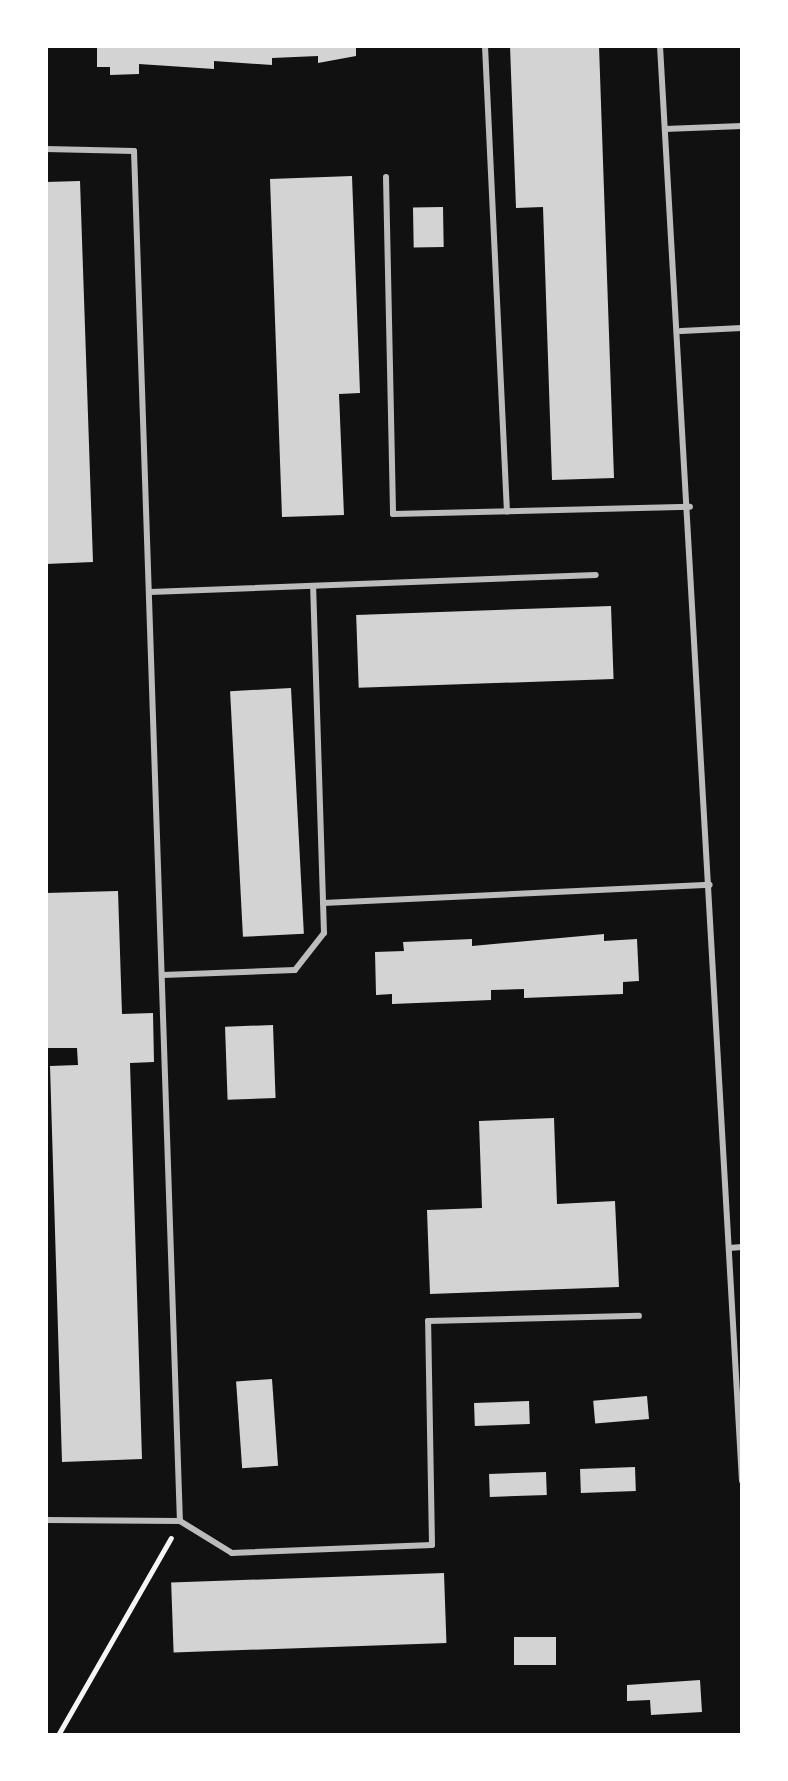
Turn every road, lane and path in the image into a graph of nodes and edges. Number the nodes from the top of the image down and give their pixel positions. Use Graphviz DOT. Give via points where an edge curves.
graph roads {
  1 [pos="485,46"];
  2 [pos="660,46"];
  3 [pos="742,126"];
  4 [pos="665,129"];
  5 [pos="46,149"];
  6 [pos="386,177"];
  7 [pos="742,328"];
  8 [pos="681,331"];
  9 [pos="690,507"];
  10 [pos="507,511"];
  11 [pos="596,575"];
  12 [pos="313,586"];
  13 [pos="150,592"];
  14 [pos="710,885"];
  15 [pos="323,903"];
  16 [pos="163,975"];
  17 [pos="742,1247"];
  18 [pos="729,1248"];
  19 [pos="639,1316"];
  20 [pos="742,1481"];
  21 [pos="46,1520"];
  22 [pos="180,1521"];
  23 [pos="58,1735"];
  1 -- 10 [label="lane"];
  2 -- 4 [label="lane"];
  3 -- 4 [label="lane"];
  4 -- 8 [label="lane"];
  5 -- 13 [label="lane" via="134,151"];
  6 -- 10 [label="lane" via="393,514"];
  7 -- 8 [label="lane"];
  8 -- 9 [label="lane"];
  9 -- 10 [label="lane"];
  9 -- 14 [label="lane"];
  11 -- 12 [label="lane"];
  12 -- 13 [label="lane"];
  12 -- 15 [label="lane"];
  13 -- 16 [label="lane"];
  14 -- 15 [label="lane"];
  14 -- 18 [label="lane"];
  15 -- 16 [label="lane" via="324,933 295,970"];
  16 -- 22 [label="lane"];
  17 -- 18 [label="lane"];
  18 -- 20 [label="lane"];
  19 -- 22 [label="lane" via="428,1321 432,1545 232,1553"];
  21 -- 22 [label="lane"];
  22 -- 23 [label="path"];
}
